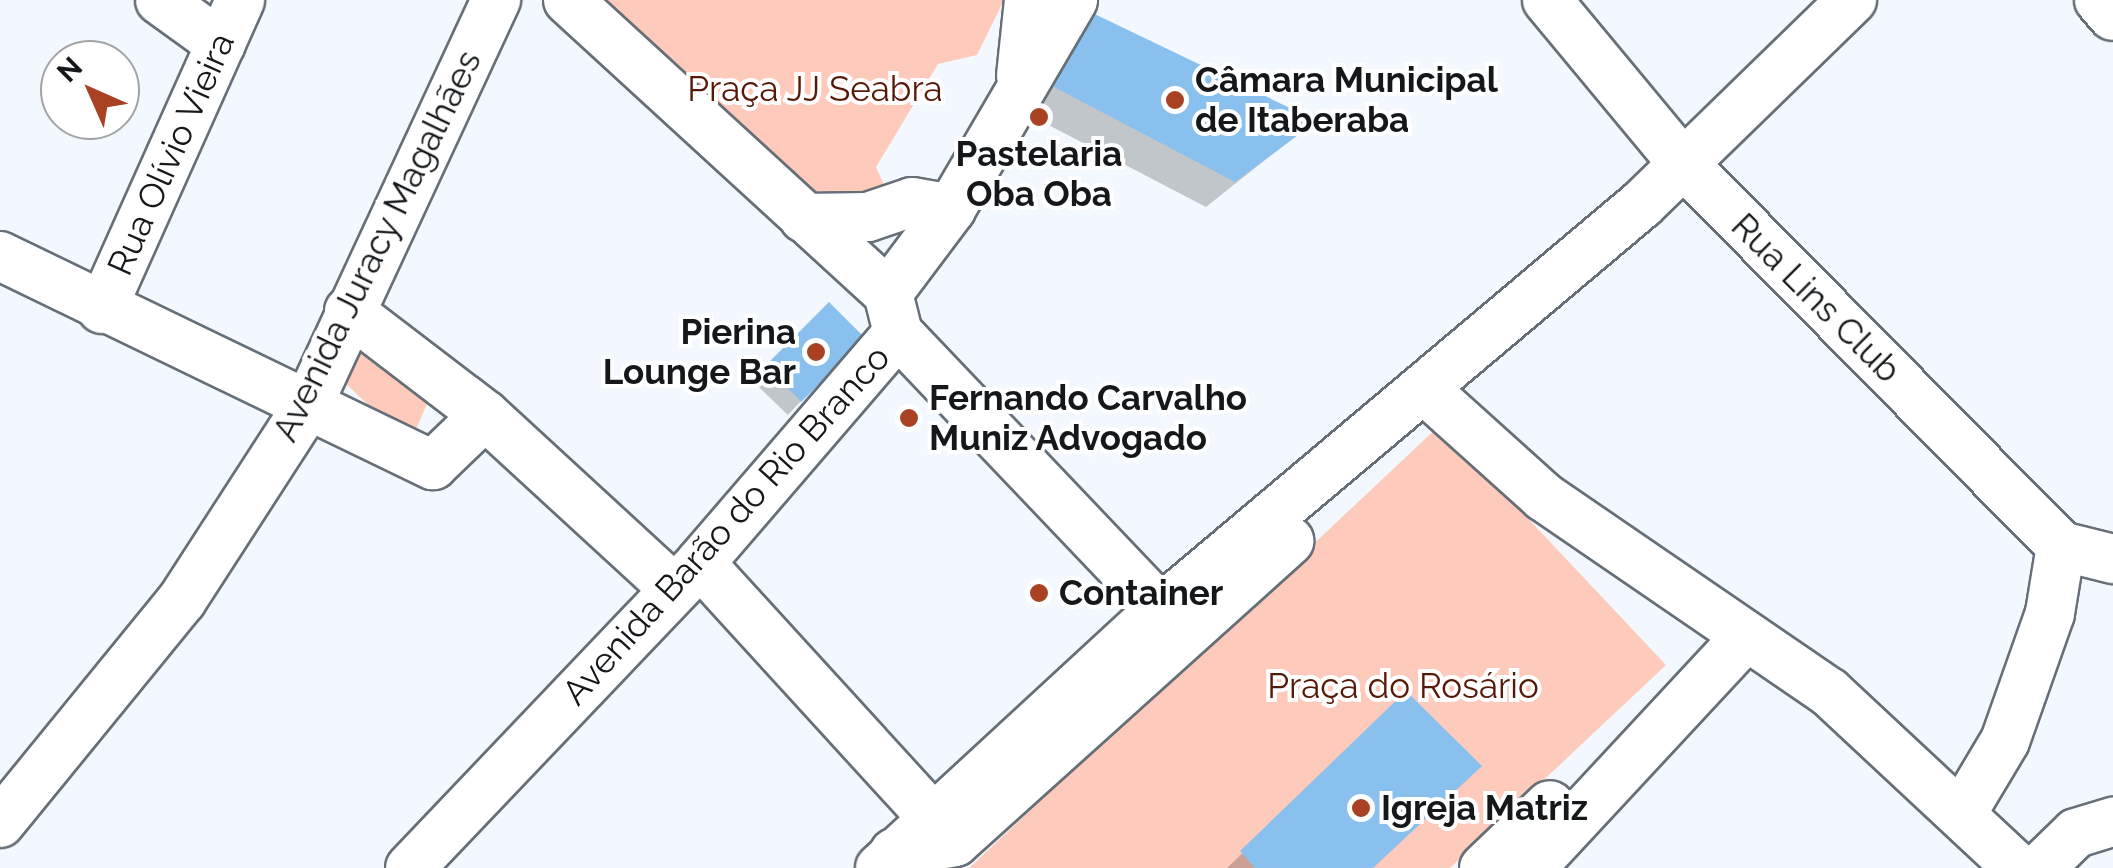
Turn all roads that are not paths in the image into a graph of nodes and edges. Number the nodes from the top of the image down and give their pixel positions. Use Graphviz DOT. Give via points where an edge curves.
graph roads {
  1 [pos="160,0"];
  2 [pos="240,0"];
  3 [pos="496,0"];
  4 [pos="568,0"];
  5 [pos="1029,0"];
  6 [pos="1073,0"];
  7 [pos="1547,0"];
  8 [pos="1852,0"];
  9 [pos="2099,0"];
  10 [pos="2113,16"];
  11 [pos="221,44"];
  12 [pos="1020,90"];
  13 [pos="1679,159"];
  14 [pos="951,209"];
  15 [pos="804,218"];
  16 [pos="0,256"];
  17 [pos="102,309"];
  18 [pos="350,311"];
  19 [pos="893,313"];
  20 [pos="1424,389"];
  21 [pos="308,405"];
  22 [pos="485,415"];
  23 [pos="2061,546"];
  24 [pos="2113,560"];
  25 [pos="687,576"];
  26 [pos="1172,622"];
  27 [pos="1745,638"];
  28 [pos="1649,733"];
  29 [pos="1962,813"];
  30 [pos="2113,822"];
  31 [pos="0,823"];
  32 [pos="944,829"];
  33 [pos="885,863"];
  34 [pos="410,868"];
  35 [pos="1484,868"];
  36 [pos="1531,868"];
  37 [pos="2018,868"];
  38 [pos="2040,868"];
  1 -- 11 [label="street"];
  2 -- 11 [label="street, Rua Olívio Vieira"];
  3 -- 18 [label="street, Avenida Juracy Magalhães"];
  4 -- 15 [label="street"];
  5 -- 12 [label="street"];
  6 -- 12 [label="street, Avenida Barão do Rio Branco"];
  7 -- 13 [label="street, Rua Lins Club"];
  8 -- 13 [label="street"];
  9 -- 10 [label="street"];
  11 -- 17 [label="street, Rua Olívio Vieira"];
  12 -- 14 [label="street, Avenida Barão do Rio Branco"];
  13 -- 20 [label="street" via="1642,204"];
  13 -- 23 [label="street, Rua Lins Club"];
  14 -- 15 [label="street" via="912,202 868,217"];
  14 -- 19 [label="street, Avenida Barão do Rio Branco"];
  15 -- 19 [label="street"];
  16 -- 17 [label="street"];
  17 -- 21 [label="street"];
  18 -- 21 [label="street, Avenida Juracy Magalhães"];
  18 -- 22 [label="street"];
  19 -- 25 [label="street, Avenida Barão do Rio Branco"];
  19 -- 26 [label="street"];
  20 -- 26 [label="street" via="1378,430 1358,474"];
  20 -- 27 [label="street" via="1544,497"];
  21 -- 22 [label="street" via="434,465"];
  21 -- 31 [label="street, Avenida Juracy Magalhães" via="182,600"];
  22 -- 25 [label="street"];
  23 -- 24 [label="street"];
  23 -- 29 [label="street" via="2050,613 2005,741"];
  25 -- 32 [label="street"];
  25 -- 34 [label="street, Avenida Barão do Rio Branco"];
  26 -- 32 [label="street"];
  27 -- 28 [label="street"];
  27 -- 29 [label="street" via="1829,692"];
  28 -- 35 [label="street" via="1596,762"];
  28 -- 36 [label="street" via="1617,780"];
  29 -- 37 [label="street"];
  30 -- 38 [label="street" via="2076,833"];
  32 -- 33 [label="street"];
}
